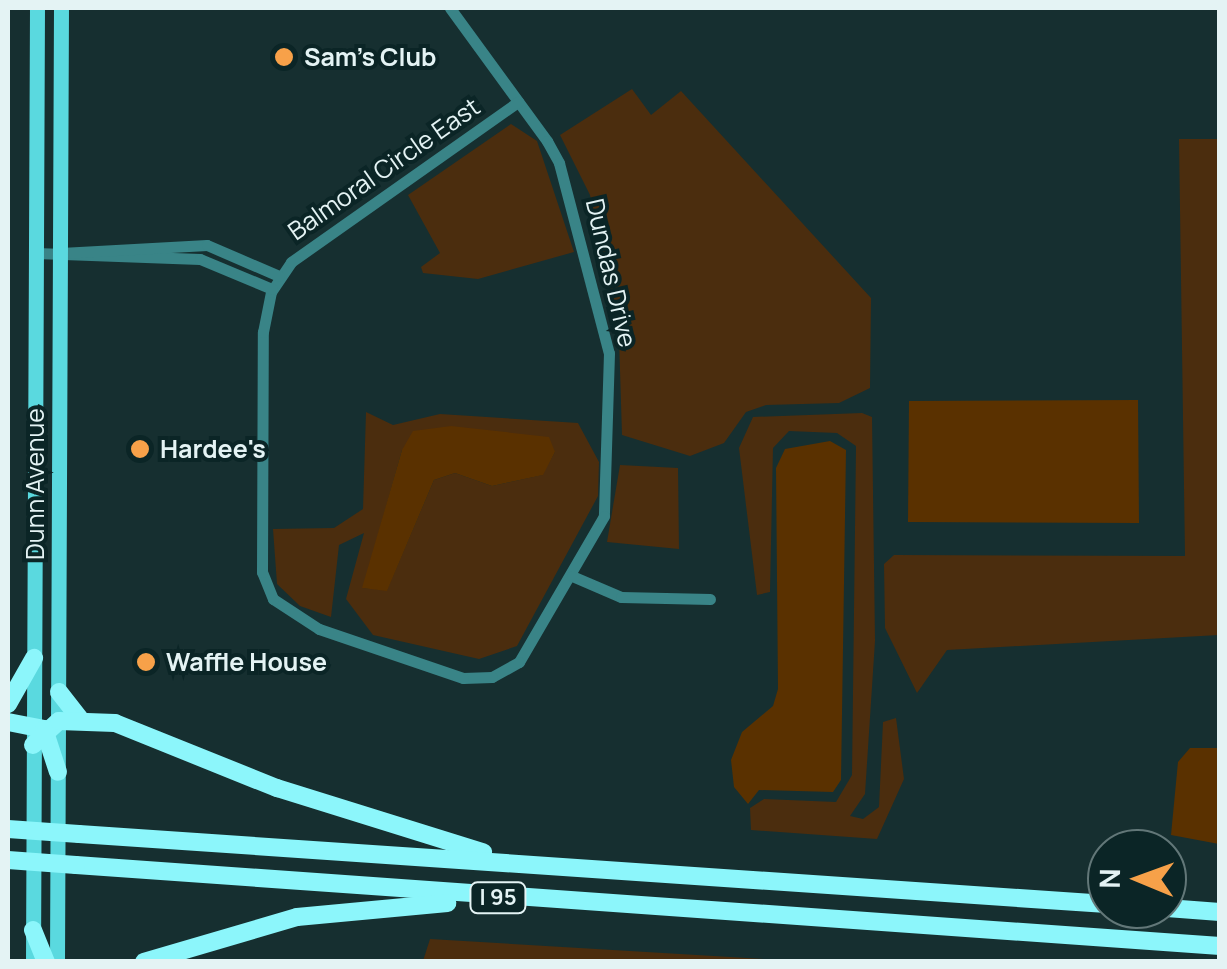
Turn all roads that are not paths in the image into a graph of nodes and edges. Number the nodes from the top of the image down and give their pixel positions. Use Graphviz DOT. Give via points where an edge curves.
graph roads {
  1 [pos="37,8"];
  2 [pos="62,8"];
  3 [pos="450,8"];
  4 [pos="518,102"];
  5 [pos="36,253"];
  6 [pos="61,253"];
  7 [pos="280,276"];
  8 [pos="272,289"];
  9 [pos="36,514"];
  10 [pos="60,515"];
  11 [pos="572,576"];
  12 [pos="710,599"];
  13 [pos="34,658"];
  14 [pos="59,692"];
  15 [pos="8,704"];
  16 [pos="79,718"];
  17 [pos="8,722"];
  18 [pos="45,724"];
  19 [pos="33,746"];
  20 [pos="58,772"];
  21 [pos="8,829"];
  22 [pos="8,860"];
  23 [pos="528,863"];
  24 [pos="519,899"];
  25 [pos="1087,903"];
  26 [pos="1187,910"];
  27 [pos="1220,912"];
  28 [pos="33,930"];
  29 [pos="1220,946"];
  30 [pos="53,960"];
  31 [pos="33,962"];
  32 [pos="144,962"];
  1 -- 5 [label="main road, Dunn Avenue"];
  2 -- 6 [label="main road, Dunn Avenue"];
  3 -- 4 [label="street, Dundas Drive"];
  4 -- 7 [label="street, Balmoral Circle East" via="319,239"];
  4 -- 11 [label="street, Dundas Drive" via="564,176 609,354 608,501"];
  5 -- 6 [label="street"];
  5 -- 9 [label="main road, Dunn Avenue"];
  6 -- 7 [label="street" via="207,245"];
  6 -- 8 [label="street" via="200,259"];
  6 -- 10 [label="main road, Dunn Avenue"];
  7 -- 8 [label="street, Balmoral Circle East"];
  8 -- 11 [label="street, Dundas Drive" via="263,338 266,585 283,611 319,630 478,678 519,662"];
  9 -- 10 [label="street"];
  9 -- 13 [label="main road, Dunn Avenue"];
  10 -- 14 [label="main road, Dunn Avenue"];
  11 -- 12 [label="street" via="621,597"];
  13 -- 15 [label="highway"];
  13 -- 18 [label="main road, Dunn Avenue"];
  14 -- 16 [label="highway"];
  14 -- 18 [label="main road, Dunn Avenue"];
  16 -- 18 [label="highway"];
  16 -- 23 [label="highway" via="131,728 277,788"];
  17 -- 18 [label="highway"];
  18 -- 19 [label="highway"];
  18 -- 20 [label="highway"];
  19 -- 28 [label="main road"];
  20 -- 30 [label="main road"];
  21 -- 23 [label="highway, I 95, bridge"];
  22 -- 24 [label="highway, I 95, bridge"];
  23 -- 25 [label="highway, I 95"];
  24 -- 29 [label="highway, I 95"];
  24 -- 32 [label="highway" via="328,912"];
  26 -- 27 [label="highway"];
  28 -- 30 [label="highway"];
  28 -- 31 [label="main road"];
}
